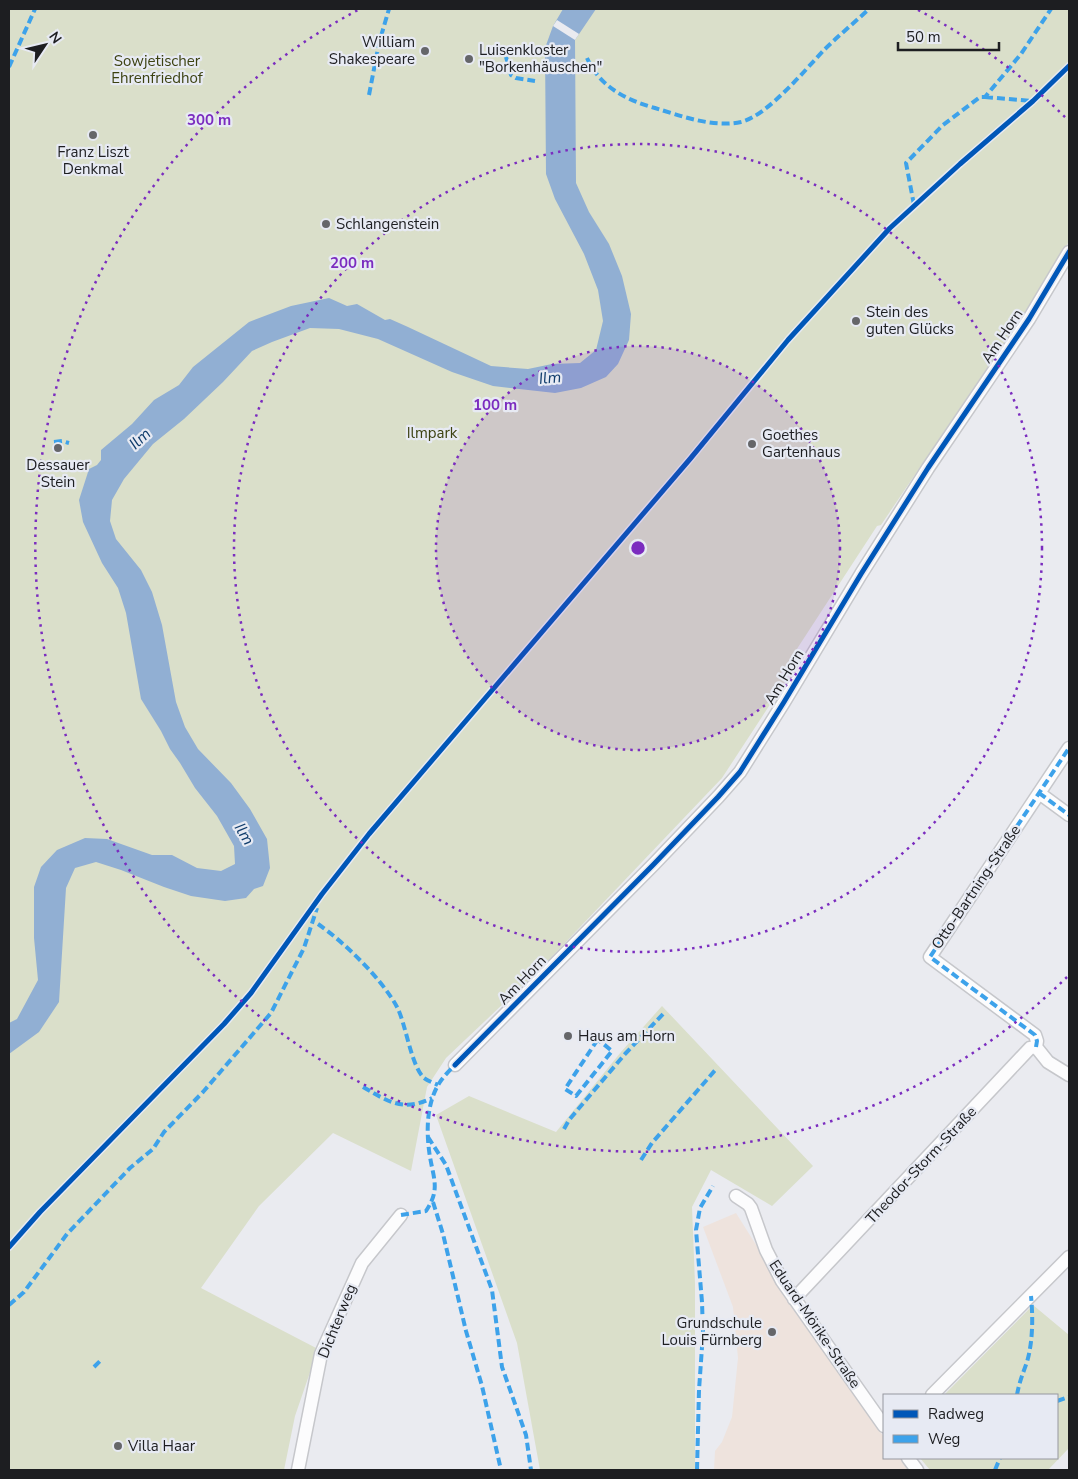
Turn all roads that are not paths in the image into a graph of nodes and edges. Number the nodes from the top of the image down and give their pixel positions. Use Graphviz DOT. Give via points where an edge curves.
graph roads {
  1 [pos="1069,252"];
  2 [pos="1069,748"];
  3 [pos="1039,793"];
  4 [pos="1069,815"];
  5 [pos="1036,1047"];
  6 [pos="455,1065"];
  7 [pos="1069,1075"];
  8 [pos="736,1196"];
  9 [pos="401,1215"];
  10 [pos="1069,1257"];
  11 [pos="794,1299"];
  12 [pos="933,1394"];
  13 [pos="883,1425"];
  14 [pos="909,1459"];
  15 [pos="298,1470"];
  16 [pos="917,1470"];
  1 -- 6 [label="street, Am Horn" via="1029,319 928,468 740,772"];
  2 -- 3 [label="street, Otto-Bartning-Straße"];
  3 -- 4 [label="street"];
  3 -- 5 [label="street, Otto-Bartning-Straße" via="930,957 1035,1035"];
  5 -- 7 [label="street" via="1048,1062"];
  5 -- 11 [label="street, Theodor-Storm-Straße" via="1030,1048"];
  8 -- 11 [label="street, Eduard-Mörike-Straße" via="751,1208 766,1250"];
  9 -- 15 [label="street, Dichterweg" via="362,1263 321,1354"];
  10 -- 12 [label="street"];
  11 -- 13 [label="street, Eduard-Mörike-Straße"];
  14 -- 16 [label="street"];
}
